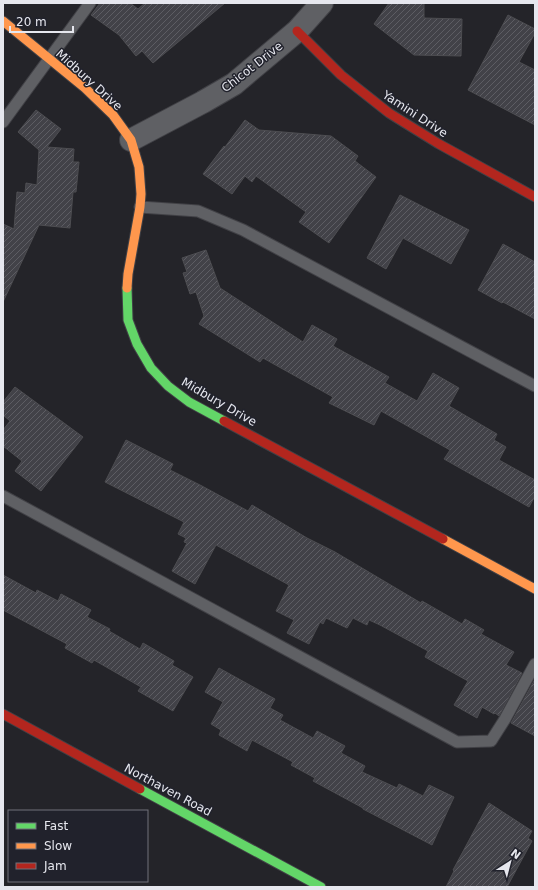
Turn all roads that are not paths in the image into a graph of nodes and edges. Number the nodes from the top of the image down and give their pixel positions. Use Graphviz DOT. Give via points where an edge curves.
graph roads {
  1 [pos="90,3"];
  2 [pos="322,3"];
  3 [pos="3,21"];
  4 [pos="297,31"];
  5 [pos="48,58"];
  6 [pos="3,122"];
  7 [pos="131,140"];
  8 [pos="535,197"];
  9 [pos="140,207"];
  10 [pos="535,386"];
  11 [pos="3,496"];
  12 [pos="535,589"];
  13 [pos="535,664"];
  14 [pos="3,714"];
  15 [pos="321,887"];
  1 -- 5 [label="lane"];
  2 -- 4 [label="street, Chicot Drive"];
  3 -- 5 [label="street, Midbury Drive"];
  4 -- 7 [label="street, Chicot Drive" via="234,84"];
  4 -- 8 [label="street, Yamini Drive" via="341,75 389,113"];
  5 -- 6 [label="lane"];
  5 -- 7 [label="street, Midbury Drive" via="113,115"];
  7 -- 9 [label="street, Midbury Drive" via="139,167"];
  9 -- 10 [label="lane" via="198,211 243,230"];
  9 -- 12 [label="street, Midbury Drive" via="128,274 128,320 137,344 151,368 168,386 190,402"];
  11 -- 13 [label="lane" via="457,742 491,741"];
  14 -- 15 [label="street, Northaven Road"];
}
